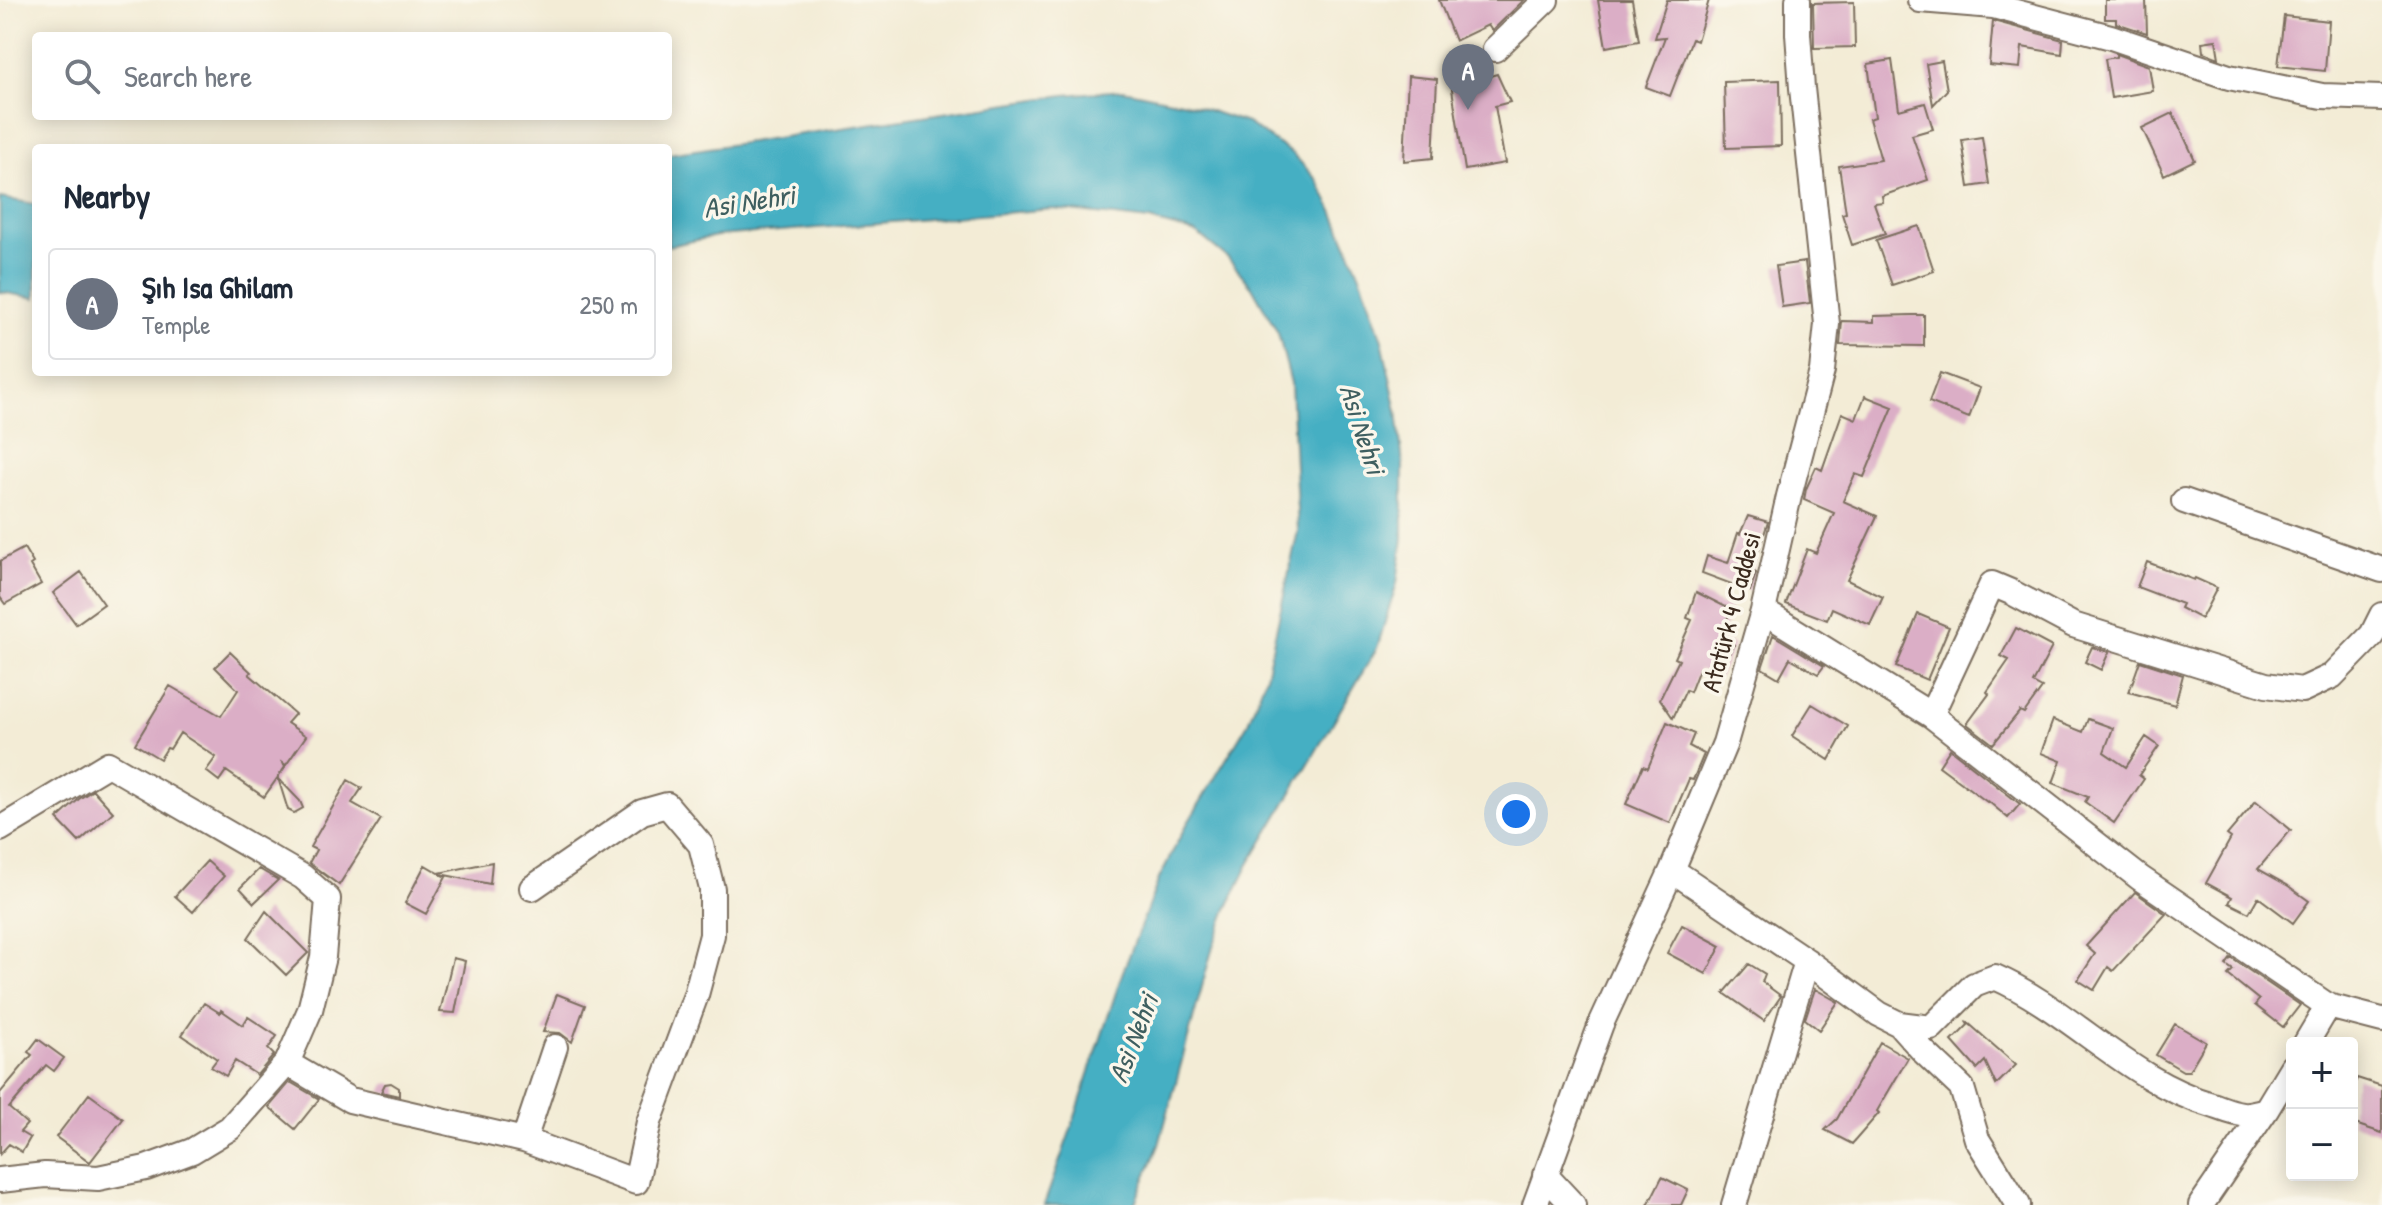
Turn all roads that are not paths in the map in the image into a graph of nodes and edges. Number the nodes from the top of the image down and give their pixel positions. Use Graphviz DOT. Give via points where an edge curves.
graph roads {
  1 [pos="1546,0"];
  2 [pos="1798,0"];
  3 [pos="1920,0"];
  4 [pos="1993,3"];
  5 [pos="1495,49"];
  6 [pos="2382,98"];
  7 [pos="2184,501"];
  8 [pos="2382,570"];
  9 [pos="1763,611"];
  10 [pos="2382,615"];
  11 [pos="1931,715"];
  12 [pos="0,829"];
  13 [pos="1672,870"];
  14 [pos="532,888"];
  15 [pos="1807,961"];
  16 [pos="2328,1006"];
  17 [pos="2382,1020"];
  18 [pos="1899,1024"];
  19 [pos="2310,1037"];
  20 [pos="555,1047"];
  21 [pos="287,1063"];
  22 [pos="2286,1077"];
  23 [pos="2266,1110"];
  24 [pos="524,1140"];
  25 [pos="1545,1175"];
  26 [pos="0,1180"];
  27 [pos="1535,1205"];
  28 [pos="1573,1205"];
  29 [pos="1734,1205"];
  30 [pos="2018,1205"];
  31 [pos="2201,1205"];
  1 -- 5 [label="street"];
  2 -- 9 [label="street, Atatürk 4 Caddesi" via="1827,337"];
  3 -- 4 [label="street"];
  4 -- 6 [label="street" via="2229,77 2322,96"];
  7 -- 8 [label="street"];
  9 -- 11 [label="street"];
  9 -- 13 [label="street, Atatürk 4 Caddesi" via="1725,743"];
  10 -- 11 [label="street" via="2372,635 2332,676 2302,690 2266,685 2073,625 1992,584"];
  11 -- 16 [label="street" via="2140,878"];
  12 -- 21 [label="street" via="108,764 303,877 328,899 323,957 310,1010"];
  13 -- 15 [label="street"];
  13 -- 25 [label="street, Atatürk 4 Caddesi" via="1601,1024"];
  14 -- 24 [label="street" via="642,812 667,805 701,845 712,889 712,935 649,1122 636,1182"];
  15 -- 18 [label="street"];
  15 -- 29 [label="street"];
  16 -- 17 [label="street"];
  16 -- 19 [label="street"];
  18 -- 23 [label="street" via="1931,1028 1974,985 1995,977 2057,1012 2131,1067 2196,1100 2243,1114"];
  18 -- 30 [label="street" via="1962,1088 1977,1139"];
  20 -- 24 [label="street"];
  21 -- 24 [label="street" via="350,1100"];
  21 -- 26 [label="street" via="230,1128 192,1151 98,1178 45,1175"];
  22 -- 23 [label="street"];
  23 -- 31 [label="street"];
  25 -- 27 [label="street, Atatürk 4 Caddesi"];
  25 -- 28 [label="street"];
}
